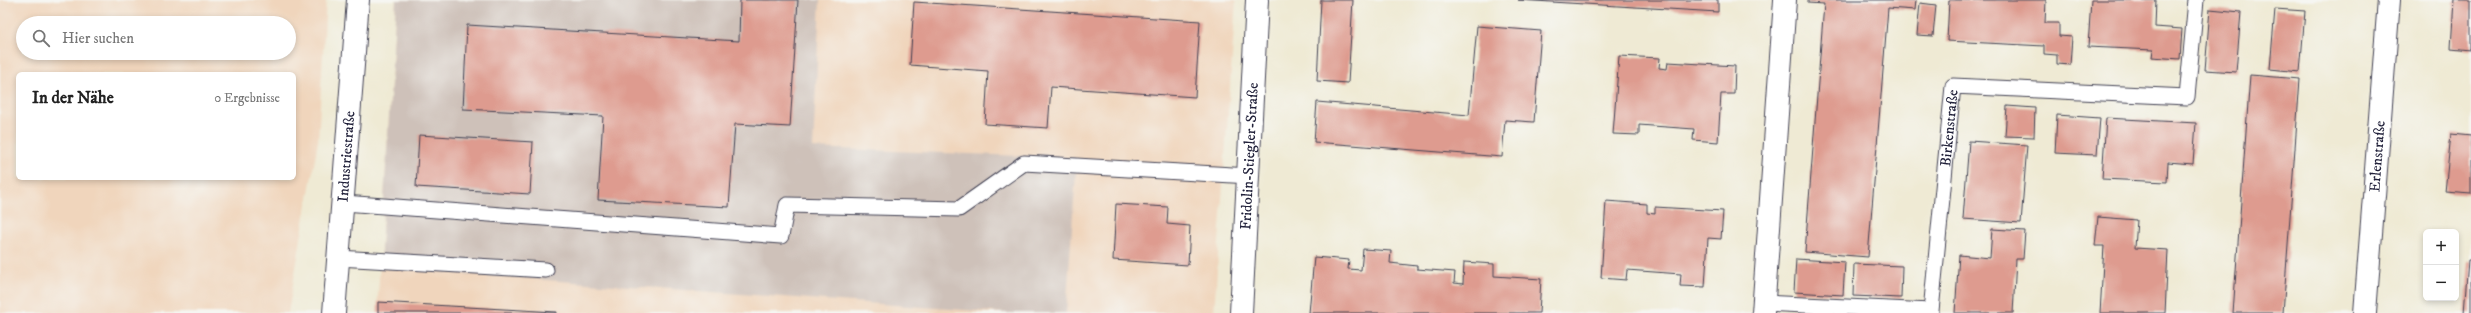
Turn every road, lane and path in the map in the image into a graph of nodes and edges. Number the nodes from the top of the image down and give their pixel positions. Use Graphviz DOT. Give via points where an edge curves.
graph roads {
  1 [pos="358,0"];
  2 [pos="1257,0"];
  3 [pos="1785,0"];
  4 [pos="2196,0"];
  5 [pos="2389,0"];
  6 [pos="1250,176"];
  7 [pos="344,203"];
  8 [pos="338,258"];
  9 [pos="546,270"];
  10 [pos="1764,308"];
  11 [pos="334,313"];
  12 [pos="1241,313"];
  13 [pos="2365,313"];
  1 -- 7 [label="street, Industriestraße"];
  2 -- 6 [label="street, Fridolin-Stiegler-Straße"];
  3 -- 10 [label="street, Birkenstraße"];
  4 -- 10 [label="lane, Birkenstraße" via="2187,97 1953,86 1931,311"];
  5 -- 13 [label="street, Erlenstraße"];
  6 -- 7 [label="lane" via="1024,163 958,209 788,205 781,236"];
  6 -- 12 [label="street, Fridolin-Stiegler-Straße"];
  7 -- 8 [label="street, Industriestraße"];
  8 -- 9 [label="lane"];
  8 -- 11 [label="street, Industriestraße"];
}
